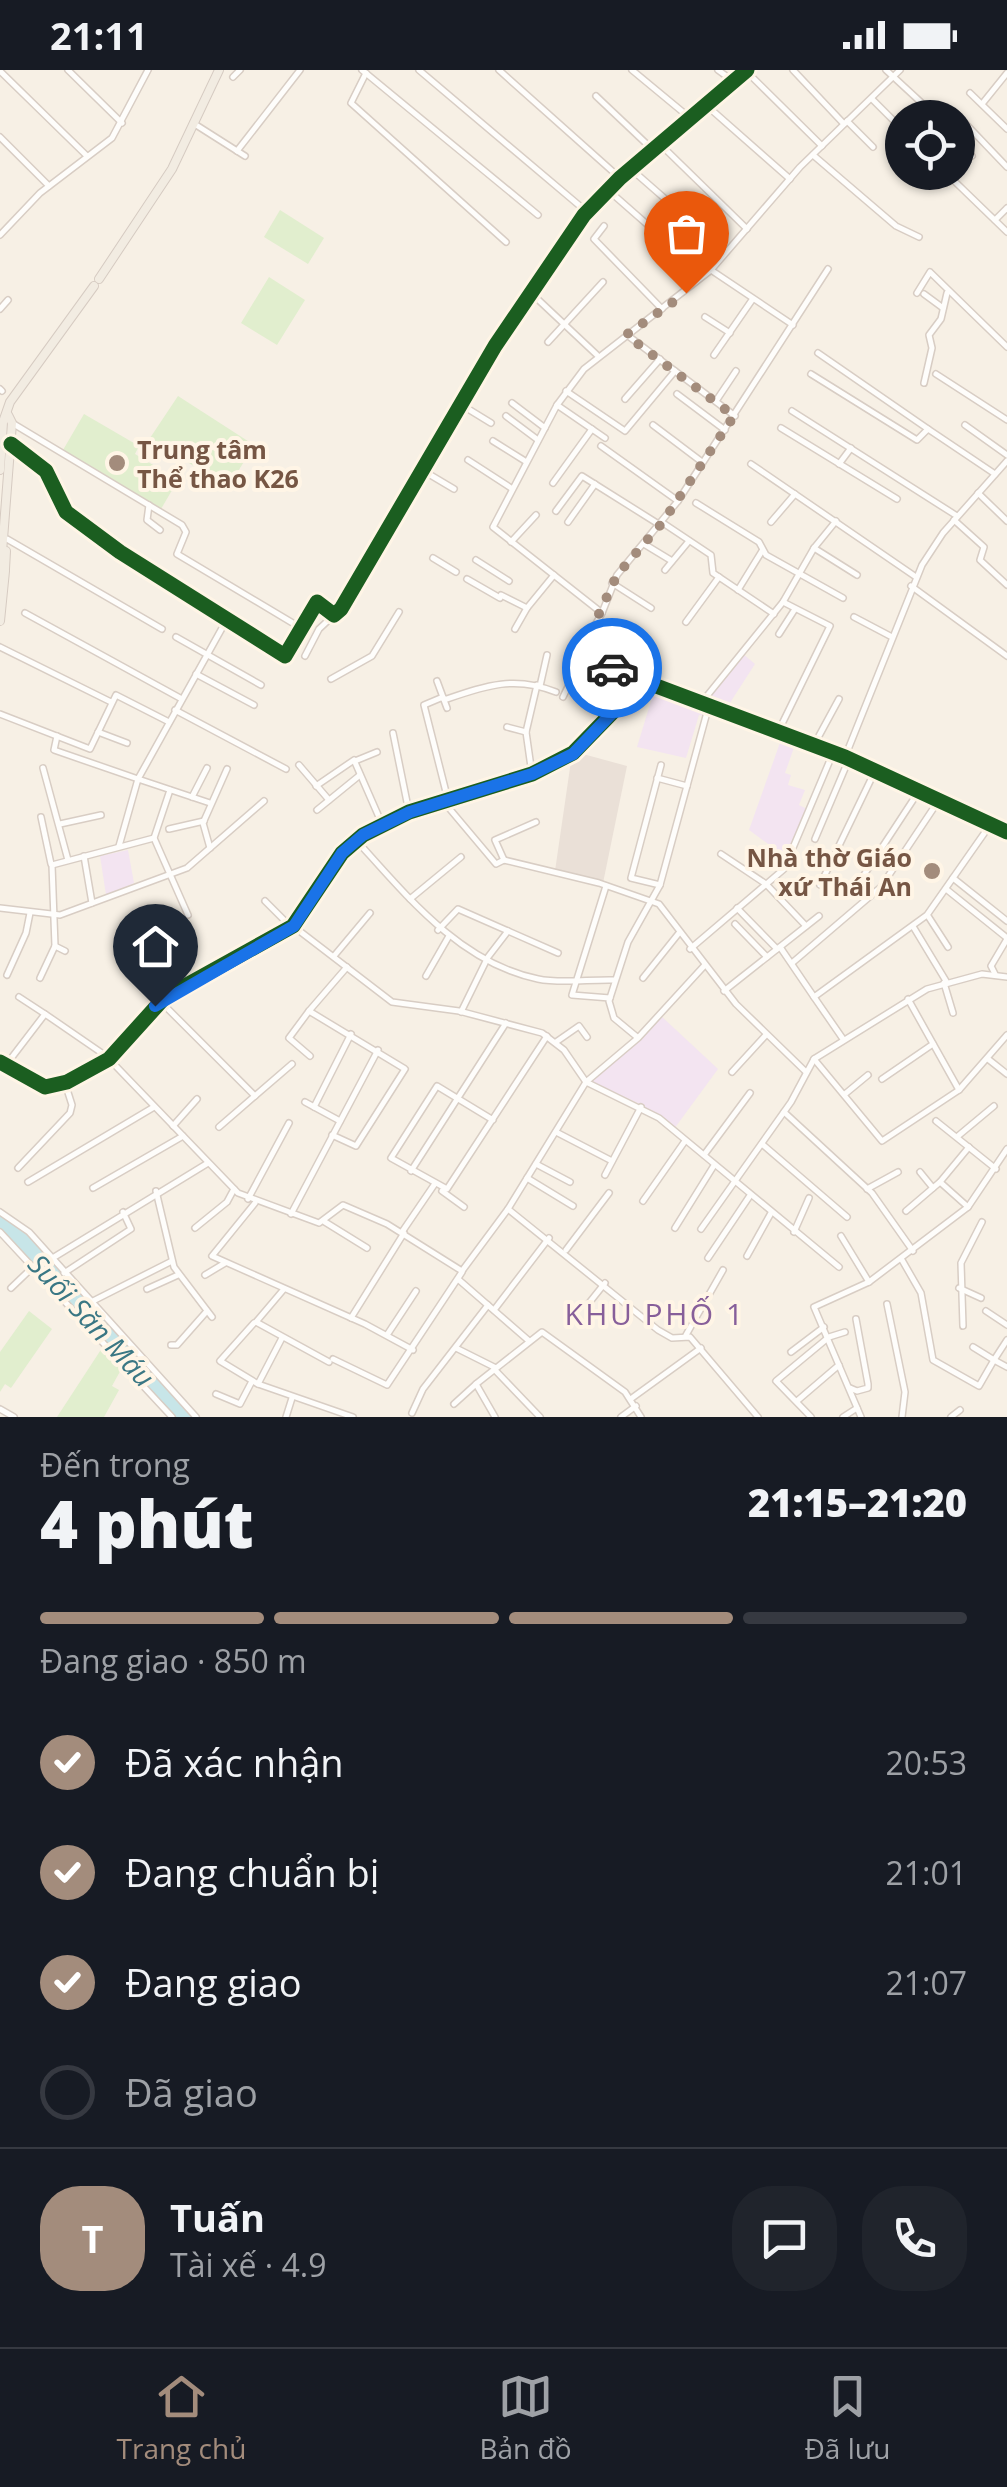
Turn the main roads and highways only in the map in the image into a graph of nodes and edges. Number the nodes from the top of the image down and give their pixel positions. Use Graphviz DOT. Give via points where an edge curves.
graph roads {
  1 [pos="220,70"];
  2 [pos="172,169"];
  3 [pos="82,306"];
  4 [pos="8,420"];
  5 [pos="0,470"];
  6 [pos="6,520"];
  7 [pos="5,563"];
  8 [pos="0,618"];
  1 -- 2 [label="main road"];
  2 -- 3 [label="main road"];
  2 -- 3 [label="main road" via="134,239"];
  3 -- 4 [label="main road" via="10,404"];
  4 -- 5 [label="main road"];
  4 -- 6 [label="main road"];
  6 -- 7 [label="main road"];
  6 -- 7 [label="main road"];
  7 -- 8 [label="main road"];
}
